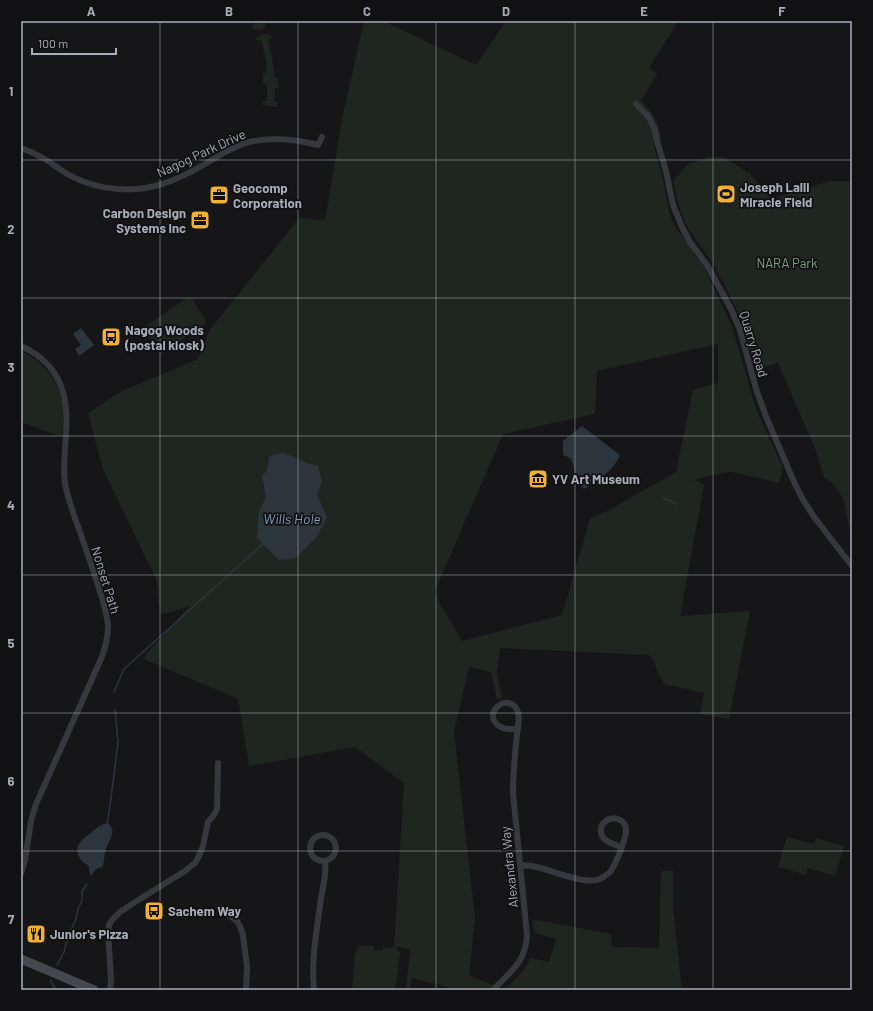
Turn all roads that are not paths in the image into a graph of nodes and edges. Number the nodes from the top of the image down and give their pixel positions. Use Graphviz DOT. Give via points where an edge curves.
graph roads {
  1 [pos="636,104"];
  2 [pos="322,137"];
  3 [pos="21,148"];
  4 [pos="21,346"];
  5 [pos="852,566"];
  6 [pos="518,729"];
  7 [pos="218,763"];
  8 [pos="622,847"];
  9 [pos="325,861"];
  10 [pos="520,865"];
  11 [pos="21,873"];
  12 [pos="230,916"];
  13 [pos="21,959"];
  14 [pos="94,990"];
  15 [pos="110,990"];
  16 [pos="246,990"];
  17 [pos="314,990"];
  18 [pos="493,990"];
  1 -- 5 [label="street, Quarry Road" via="648,116 654,128 673,205 682,227 731,308 740,330 757,392 795,484 814,517"];
  2 -- 3 [label="street, Nagog Park Drive" via="318,145 271,139 250,142 231,149 171,181 126,190 85,182"];
  4 -- 11 [label="street, Nonset Path" via="45,362 58,379 63,393 67,415 65,484 103,602 108,626 102,659 36,804"];
  6 -- 6 [label="street, Alexandra Way" via="518,713 515,706 504,703 497,706 493,716 496,724 503,728"];
  6 -- 10 [label="street, Alexandra Way" via="513,793"];
  7 -- 15 [label="street" via="217,809 208,822 203,846 195,863 120,912 109,925"];
  8 -- 8 [label="street" via="626,826 618,819 610,819 602,826 602,834 606,841"];
  8 -- 10 [label="street" via="610,872 600,879 591,881"];
  9 -- 9 [label="street" via="333,857 336,846 330,837 320,835 311,842 310,852 317,860"];
  9 -- 17 [label="street" via="313,956"];
  10 -- 18 [label="street, Alexandra Way" via="526,925 525,950 519,963"];
  12 -- 16 [label="street" via="237,921 243,935 247,967"];
  13 -- 14 [label="main road"];
}
